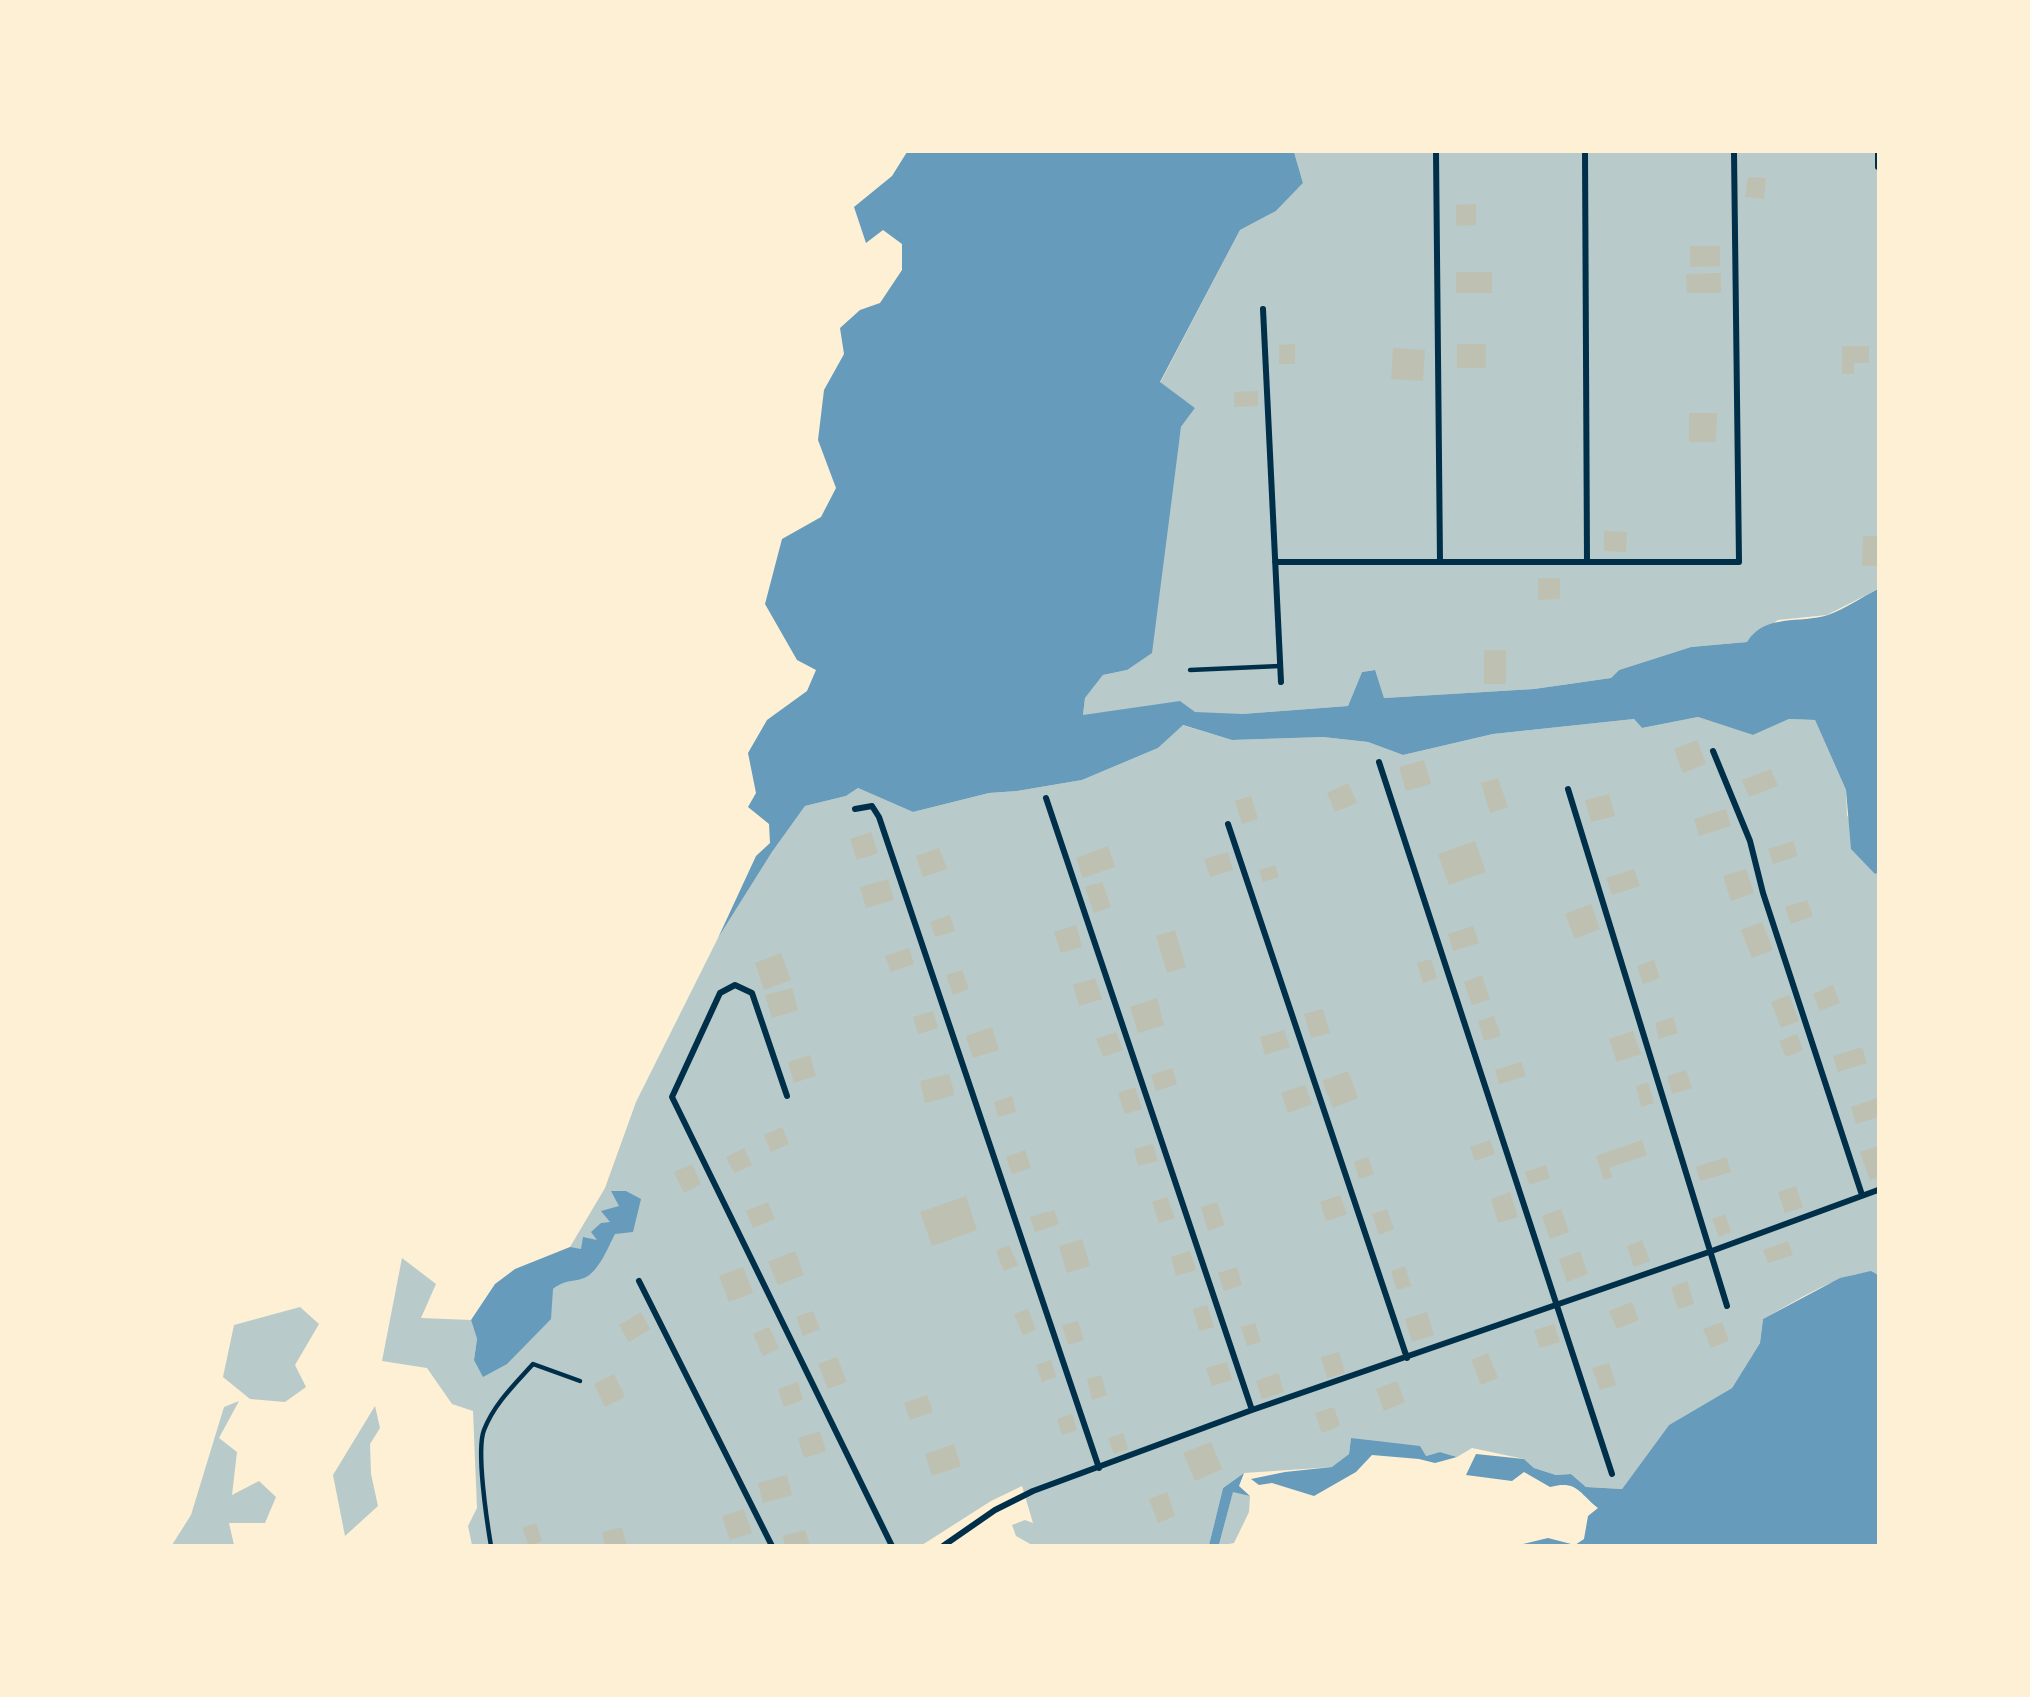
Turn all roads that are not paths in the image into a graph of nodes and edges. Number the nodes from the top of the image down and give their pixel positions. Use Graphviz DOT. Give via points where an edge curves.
graph roads {
  1 [pos="1436,152"];
  2 [pos="1585,152"];
  3 [pos="1734,152"];
  4 [pos="1878,152"];
  5 [pos="1878,167"];
  6 [pos="1263,309"];
  7 [pos="1440,561"];
  8 [pos="1275,562"];
  9 [pos="1587,562"];
  10 [pos="1280,666"];
  11 [pos="1190,670"];
  12 [pos="1281,682"];
  13 [pos="1713,751"];
  14 [pos="1379,762"];
  15 [pos="1568,789"];
  16 [pos="1046,798"];
  17 [pos="855,809"];
  18 [pos="1228,824"];
  19 [pos="787,1096"];
  20 [pos="1878,1190"];
  21 [pos="1862,1195"];
  22 [pos="1709,1252"];
  23 [pos="639,1281"];
  24 [pos="1558,1305"];
  25 [pos="1727,1306"];
  26 [pos="1407,1358"];
  27 [pos="580,1381"];
  28 [pos="1252,1410"];
  29 [pos="1099,1468"];
  30 [pos="1612,1474"];
  31 [pos="491,1545"];
  32 [pos="772,1545"];
  33 [pos="892,1545"];
  34 [pos="943,1545"];
  1 -- 7 [label="street"];
  2 -- 9 [label="street"];
  3 -- 9 [label="street" via="1739,562"];
  4 -- 5 [label="street"];
  6 -- 8 [label="street"];
  7 -- 8 [label="street"];
  7 -- 9 [label="street"];
  8 -- 10 [label="street"];
  10 -- 11 [label="lane"];
  10 -- 12 [label="street"];
  13 -- 21 [label="street" via="1750,841 1762,893"];
  14 -- 24 [label="street"];
  15 -- 22 [label="street"];
  16 -- 28 [label="street"];
  17 -- 29 [label="street" via="872,806 879,817"];
  18 -- 26 [label="street"];
  19 -- 33 [label="street" via="752,993 735,985 720,993 672,1097"];
  20 -- 21 [label="street"];
  21 -- 22 [label="street"];
  22 -- 24 [label="street"];
  22 -- 25 [label="street"];
  23 -- 32 [label="street"];
  24 -- 26 [label="street"];
  24 -- 30 [label="street"];
  26 -- 28 [label="street"];
  27 -- 31 [label="lane" via="533,1364 496,1406 482,1432 484,1502"];
  28 -- 29 [label="street"];
  29 -- 34 [label="street" via="1023,1496"];
}
